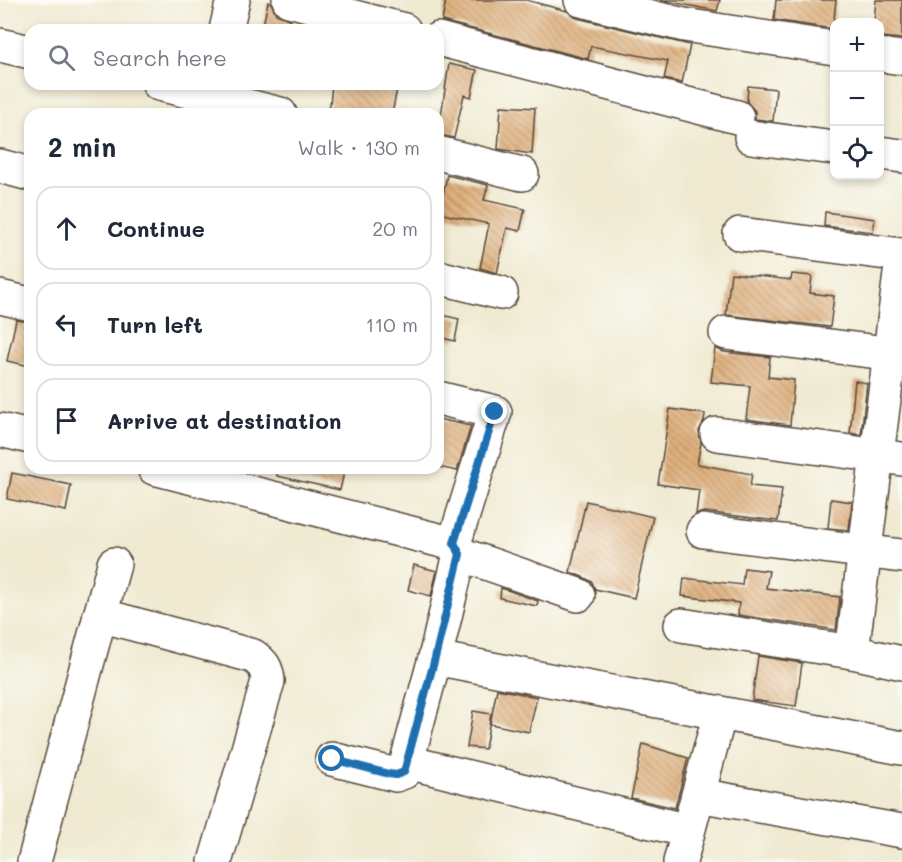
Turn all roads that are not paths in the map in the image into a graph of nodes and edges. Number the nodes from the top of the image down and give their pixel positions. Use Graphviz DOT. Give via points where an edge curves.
graph roads {
  1 [pos="233,0"];
  2 [pos="289,0"];
  3 [pos="581,0"];
  4 [pos="620,5"];
  5 [pos="227,24"];
  6 [pos="381,24"];
  7 [pos="444,41"];
  8 [pos="0,45"];
  9 [pos="830,47"];
  10 [pos="24,51"];
  11 [pos="884,56"];
  12 [pos="902,58"];
  13 [pos="180,90"];
  14 [pos="209,98"];
  15 [pos="253,108"];
  16 [pos="830,147"];
  17 [pos="444,154"];
  18 [pos="884,154"];
  19 [pos="902,156"];
  20 [pos="0,166"];
  21 [pos="24,172"];
  22 [pos="522,174"];
  23 [pos="740,234"];
  24 [pos="902,256"];
  25 [pos="444,279"];
  26 [pos="501,293"];
  27 [pos="0,297"];
  28 [pos="24,303"];
  29 [pos="726,333"];
  30 [pos="896,354"];
  31 [pos="444,399"];
  32 [pos="0,430"];
  33 [pos="717,434"];
  34 [pos="24,436"];
  35 [pos="890,457"];
  36 [pos="176,474"];
  37 [pos="703,531"];
  38 [pos="457,549"];
  39 [pos="865,551"];
  40 [pos="902,555"];
  41 [pos="114,564"];
  42 [pos="578,595"];
  43 [pos="100,615"];
  44 [pos="681,625"];
  45 [pos="852,652"];
  46 [pos="435,658"];
  47 [pos="902,663"];
  48 [pos="720,713"];
  49 [pos="902,748"];
  50 [pos="332,759"];
  51 [pos="407,762"];
  52 [pos="698,795"];
  53 [pos="688,831"];
  54 [pos="902,831"];
  55 [pos="34,862"];
  56 [pos="215,862"];
  57 [pos="680,862"];
  1 -- 5 [label="street"];
  2 -- 6 [label="street"];
  3 -- 4 [label="street"];
  4 -- 9 [label="street" via="684,25"];
  7 -- 16 [label="street" via="744,127"];
  8 -- 10 [label="street"];
  11 -- 12 [label="street"];
  13 -- 14 [label="street"];
  14 -- 15 [label="street"];
  17 -- 22 [label="street"];
  18 -- 19 [label="street"];
  20 -- 21 [label="street"];
  23 -- 24 [label="street"];
  24 -- 30 [label="street"];
  25 -- 26 [label="street"];
  27 -- 28 [label="street"];
  29 -- 30 [label="street"];
  30 -- 35 [label="street"];
  31 -- 38 [label="street" via="495,412"];
  32 -- 34 [label="street"];
  33 -- 35 [label="street"];
  35 -- 39 [label="street"];
  36 -- 38 [label="street"];
  37 -- 39 [label="street"];
  38 -- 42 [label="street"];
  38 -- 46 [label="street"];
  39 -- 40 [label="street"];
  39 -- 45 [label="street"];
  41 -- 43 [label="street"];
  43 -- 55 [label="street"];
  43 -- 56 [label="street" via="252,656 267,672 268,681"];
  44 -- 45 [label="street"];
  45 -- 47 [label="street"];
  46 -- 48 [label="street"];
  46 -- 51 [label="street"];
  48 -- 49 [label="street"];
  48 -- 52 [label="street"];
  50 -- 51 [label="street" via="396,775 404,772"];
  51 -- 53 [label="street"];
  52 -- 53 [label="street"];
  52 -- 54 [label="street"];
  53 -- 57 [label="street"];
}
